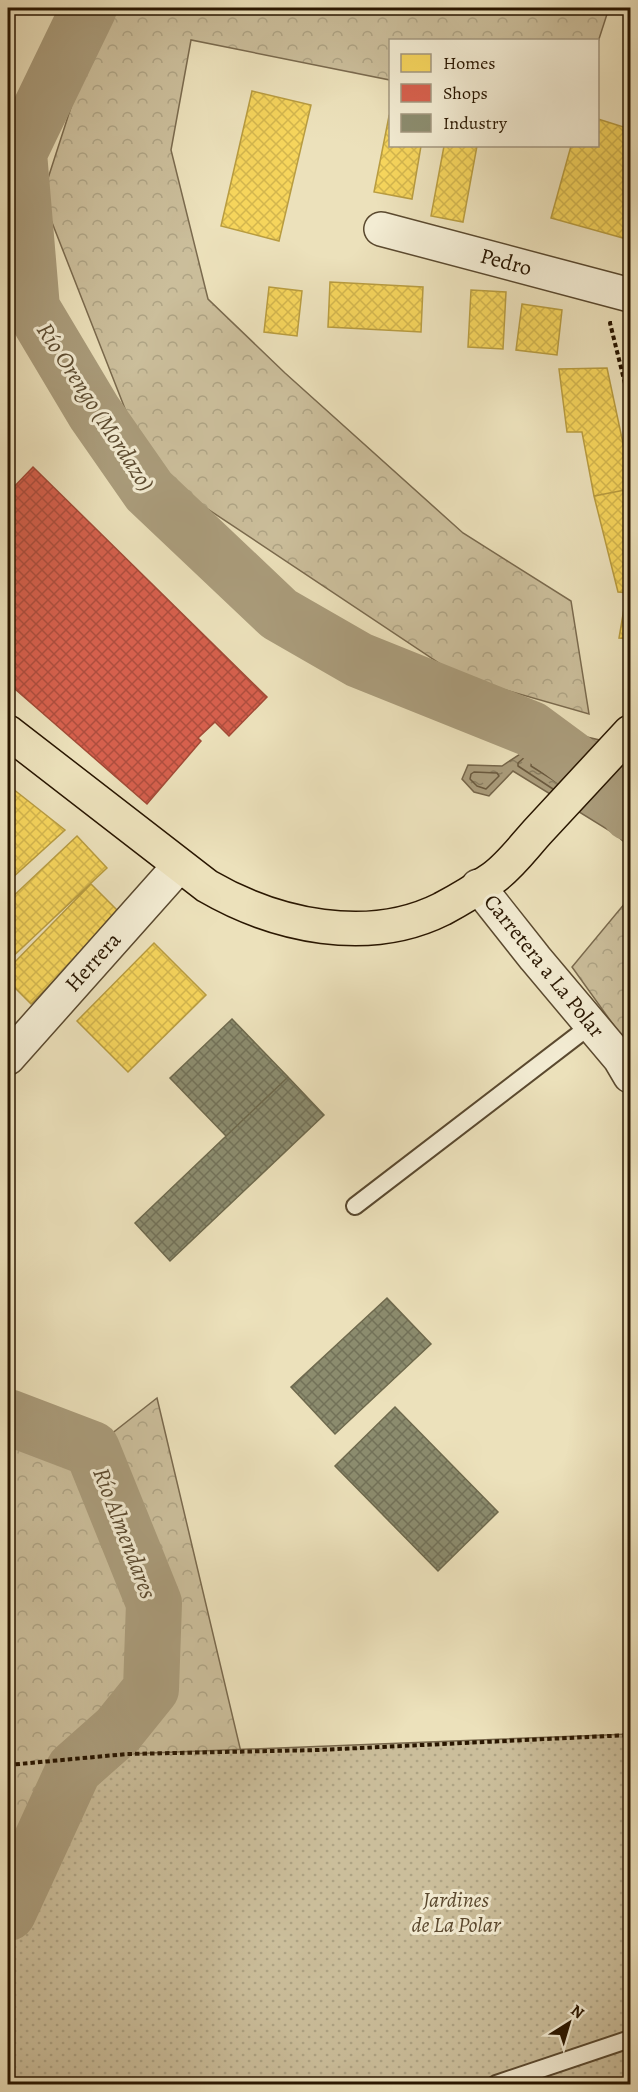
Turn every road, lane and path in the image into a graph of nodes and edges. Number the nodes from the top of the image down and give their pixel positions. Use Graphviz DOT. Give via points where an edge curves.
graph roads {
  1 [pos="381,230"];
  2 [pos="625,310"];
  3 [pos="630,404"];
  4 [pos="8,732"];
  5 [pos="630,732"];
  6 [pos="179,866"];
  7 [pos="478,886"];
  8 [pos="591,1024"];
  9 [pos="8,1058"];
  10 [pos="630,1076"];
  11 [pos="355,1206"];
  12 [pos="630,1735"];
  13 [pos="8,1765"];
  14 [pos="630,2039"];
  15 [pos="496,2085"];
  1 -- 2 [label="street, Pedro"];
  2 -- 3 [label="path" via="610,323"];
  4 -- 6 [label="main road"];
  5 -- 7 [label="main road" via="506,866"];
  6 -- 7 [label="main road" via="233,902 270,916 337,928 404,922 442,909"];
  6 -- 9 [label="street, Herrera"];
  7 -- 8 [label="street, Carretera a La Polar"];
  8 -- 10 [label="street, Carretera a La Polar"];
  8 -- 11 [label="lane"];
  12 -- 13 [label="path" via="318,1750 128,1754"];
  14 -- 15 [label="lane"];
}
